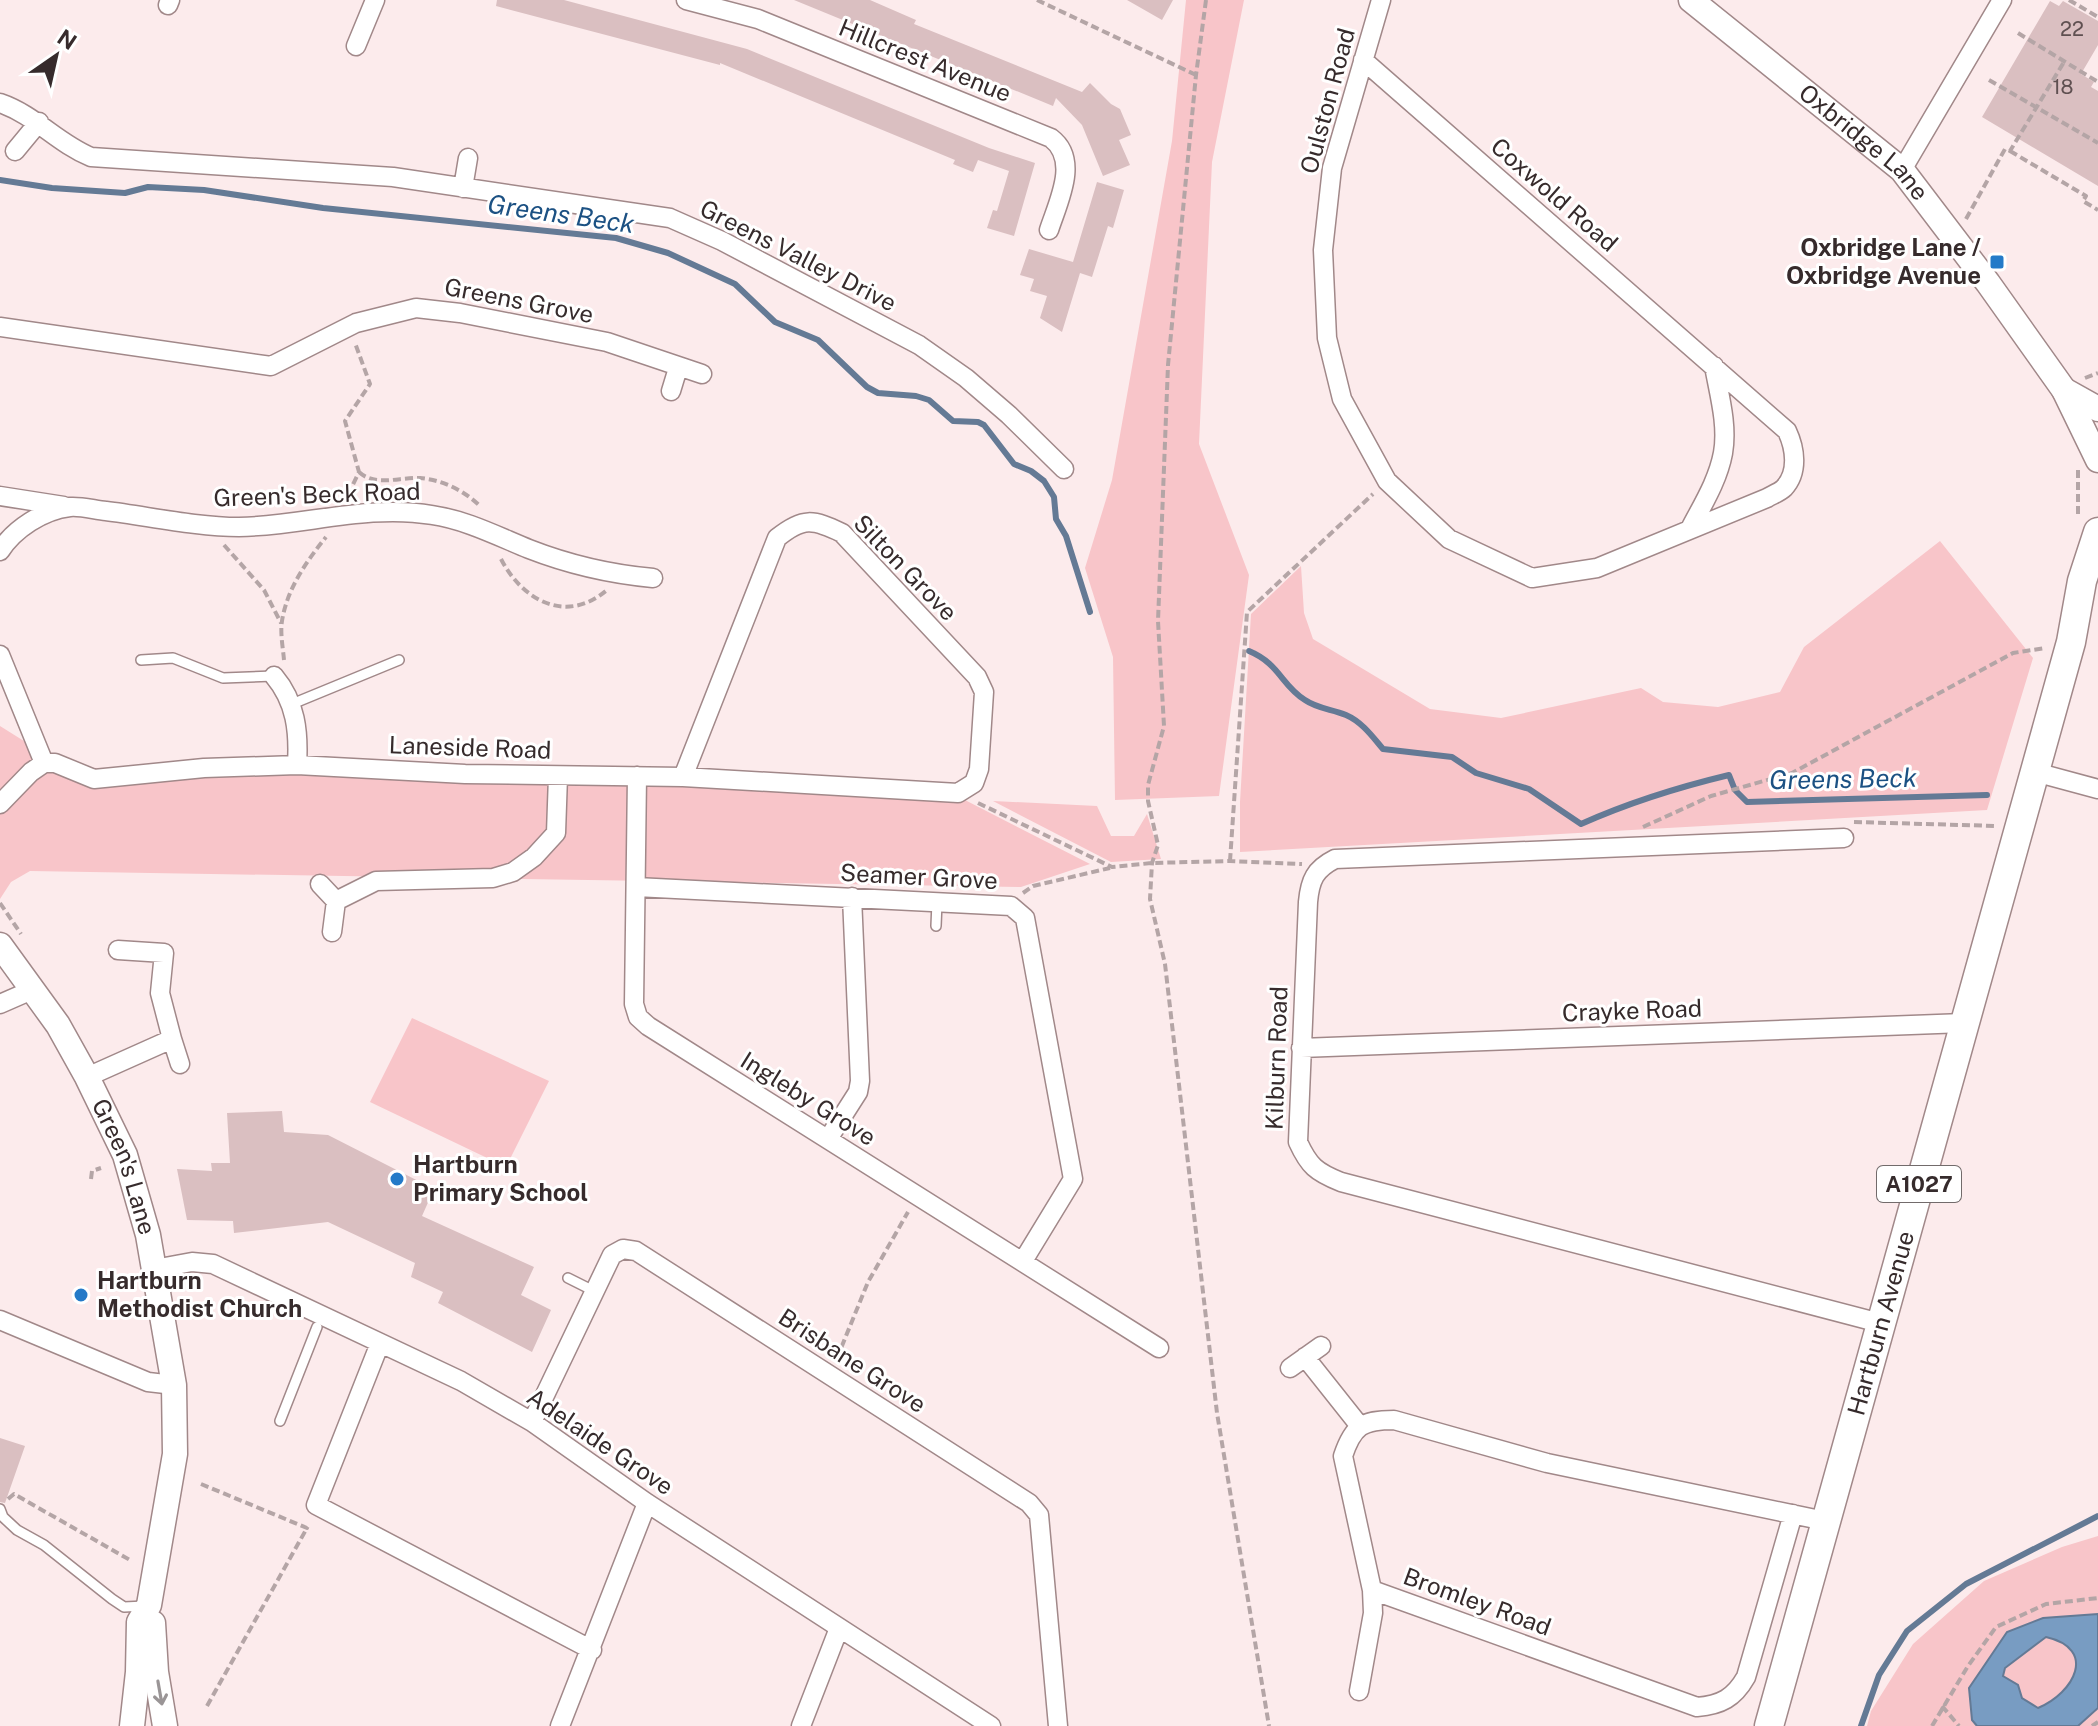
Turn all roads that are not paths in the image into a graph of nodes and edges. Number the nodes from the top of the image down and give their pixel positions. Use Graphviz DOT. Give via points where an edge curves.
graph roads {
  1 [pos="375,0"];
  2 [pos="686,0"];
  3 [pos="1381,0"];
  4 [pos="1691,0"];
  5 [pos="2000,1"];
  6 [pos="356,46"];
  7 [pos="1363,60"];
  8 [pos="0,103"];
  9 [pos="39,122"];
  10 [pos="15,151"];
  11 [pos="468,158"];
  12 [pos="1902,170"];
  13 [pos="463,188"];
  14 [pos="1049,230"];
  15 [pos="0,327"];
  16 [pos="1714,366"];
  17 [pos="678,368"];
  18 [pos="702,374"];
  19 [pos="2064,390"];
  20 [pos="671,391"];
  21 [pos="2098,409"];
  22 [pos="2098,460"];
  23 [pos="1064,469"];
  24 [pos="0,496"];
  25 [pos="69,507"];
  26 [pos="1691,527"];
  27 [pos="2098,532"];
  28 [pos="0,551"];
  29 [pos="653,578"];
  30 [pos="2098,590"];
  31 [pos="2058,645"];
  32 [pos="0,655"];
  33 [pos="141,660"];
  34 [pos="399,660"];
  35 [pos="284,690"];
  36 [pos="44,763"];
  37 [pos="297,765"];
  38 [pos="2035,772"];
  39 [pos="558,776"];
  40 [pos="637,776"];
  41 [pos="683,777"];
  42 [pos="2098,789"];
  43 [pos="958,793"];
  44 [pos="0,804"];
  45 [pos="1844,838"];
  46 [pos="320,884"];
  47 [pos="636,887"];
  48 [pos="852,897"];
  49 [pos="336,901"];
  50 [pos="937,902"];
  51 [pos="936,926"];
  52 [pos="332,932"];
  53 [pos="0,945"];
  54 [pos="118,950"];
  55 [pos="32,990"];
  56 [pos="0,1004"];
  57 [pos="1964,1023"];
  58 [pos="172,1039"];
  59 [pos="1301,1048"];
  60 [pos="180,1064"];
  61 [pos="87,1077"];
  62 [pos="828,1139"];
  63 [pos="1023,1261"];
  64 [pos="154,1269"];
  65 [pos="568,1278"];
  66 [pos="594,1291"];
  67 [pos="0,1320"];
  68 [pos="1880,1323"];
  69 [pos="317,1327"];
  70 [pos="380,1343"];
  71 [pos="1321,1346"];
  72 [pos="1159,1348"];
  73 [pos="174,1385"];
  74 [pos="280,1421"];
  75 [pos="532,1422"];
  76 [pos="1359,1425"];
  77 [pos="647,1503"];
  78 [pos="0,1507"];
  79 [pos="1793,1514"];
  80 [pos="1825,1521"];
  81 [pos="1372,1590"];
  82 [pos="149,1605"];
  83 [pos="839,1628"];
  84 [pos="592,1650"];
  85 [pos="1359,1691"];
  86 [pos="132,1726"];
  87 [pos="165,1726"];
  88 [pos="560,1726"];
  89 [pos="801,1726"];
  90 [pos="991,1726"];
  91 [pos="1058,1726"];
  92 [pos="1769,1726"];
  1 -- 6 [label="street"];
  2 -- 14 [label="street, Hillcrest Avenue" via="758,19 1051,138 1064,154 1066,170"];
  3 -- 7 [label="street, Oulston Road"];
  4 -- 12 [label="street, Oxbridge Lane"];
  5 -- 12 [label="street"];
  7 -- 16 [label="street, Coxwold Road"];
  7 -- 26 [label="street, Oulston Road" via="1332,168 1323,250 1327,338 1342,399 1387,481 1449,539 1532,578 1597,568"];
  8 -- 9 [label="street, Greens Valley Drive"];
  9 -- 10 [label="street"];
  9 -- 13 [label="street, Greens Valley Drive" via="73,149 102,158 393,177"];
  11 -- 13 [label="street"];
  12 -- 19 [label="street, Oxbridge Lane"];
  13 -- 23 [label="street, Greens Valley Drive" via="670,218 722,241 919,345 966,378"];
  15 -- 17 [label="street, Greens Grove" via="249,353 271,366 356,323 416,308 607,342"];
  16 -- 26 [label="street" via="1723,451"];
  16 -- 26 [label="street, Coxwold Road" via="1787,431 1794,467 1776,493"];
  17 -- 18 [label="street, Greens Grove"];
  17 -- 20 [label="street"];
  19 -- 21 [label="street, Oxbridge Lane"];
  19 -- 22 [label="street, Oxbridge Lane"];
  24 -- 25 [label="street, Green's Beck Road"];
  25 -- 28 [label="street, Green's Beck Road" via="32,520"];
  25 -- 29 [label="street, Green's Beck Road" via="236,527 399,511 434,515 483,528 574,565"];
  27 -- 31 [label="main road, Hartburn Avenue / A1027"];
  30 -- 31 [label="main road, Hartburn Avenue / A1027"];
  31 -- 38 [label="main road, Hartburn Avenue / A1027"];
  32 -- 36 [label="street"];
  33 -- 35 [label="lane" via="173,658 223,678"];
  34 -- 35 [label="lane"];
  35 -- 37 [label="street" via="295,720"];
  36 -- 37 [label="street, Laneside Road" via="94,779"];
  36 -- 44 [label="street"];
  37 -- 39 [label="street, Laneside Road"];
  38 -- 42 [label="street"];
  38 -- 57 [label="main road, Hartburn Avenue / A1027"];
  39 -- 40 [label="street, Laneside Road"];
  39 -- 49 [label="street" via="556,833 513,872 493,878 376,881"];
  40 -- 41 [label="street, Laneside Road"];
  40 -- 47 [label="street, Ingleby Grove"];
  41 -- 43 [label="street, Laneside Road"];
  41 -- 43 [label="street, Silton Grove" via="777,538 793,525 817,521 842,533 977,677 984,692 979,769 974,783"];
  45 -- 59 [label="street, Kilburn Road" via="1824,831 1335,859 1315,872 1308,893"];
  46 -- 49 [label="street"];
  47 -- 48 [label="street, Seamer Grove"];
  47 -- 62 [label="street, Ingleby Grove" via="638,1017"];
  48 -- 50 [label="street, Seamer Grove"];
  48 -- 62 [label="street" via="860,1081"];
  49 -- 52 [label="street"];
  50 -- 51 [label="lane"];
  50 -- 63 [label="street, Seamer Grove" via="1011,906 1025,918 1073,1179"];
  53 -- 55 [label="street, Green's Lane"];
  54 -- 58 [label="street" via="164,953 160,993"];
  55 -- 56 [label="street"];
  55 -- 61 [label="street, Green's Lane"];
  57 -- 59 [label="street, Crayke Road"];
  57 -- 68 [label="main road, Hartburn Avenue / A1027"];
  58 -- 60 [label="street"];
  58 -- 61 [label="street"];
  59 -- 68 [label="street, Kilburn Road" via="1298,1142 1307,1162 1323,1175"];
  61 -- 64 [label="street, Green's Lane" via="125,1155"];
  62 -- 63 [label="street, Ingleby Grove"];
  63 -- 72 [label="street, Ingleby Grove"];
  64 -- 70 [label="street, Adelaide Grove" via="213,1264"];
  64 -- 73 [label="street, Green's Lane"];
  65 -- 66 [label="lane"];
  66 -- 75 [label="street, Brisbane Grove"];
  66 -- 91 [label="street, Brisbane Grove" via="612,1255 623,1249 636,1251 1029,1503 1039,1515"];
  67 -- 73 [label="street" via="148,1382"];
  68 -- 80 [label="main road, Hartburn Avenue / A1027"];
  69 -- 74 [label="lane"];
  70 -- 75 [label="street, Adelaide Grove"];
  70 -- 84 [label="street" via="316,1505"];
  71 -- 76 [label="street" via="1298,1363"];
  73 -- 82 [label="street, Green's Lane" via="174,1466"];
  75 -- 77 [label="street, Adelaide Grove"];
  76 -- 79 [label="street" via="1394,1420 1547,1463"];
  76 -- 81 [label="street, Bromley Road" via="1343,1456"];
  77 -- 83 [label="street, Adelaide Grove"];
  77 -- 84 [label="street"];
  78 -- 82 [label="lane" via="17,1530 124,1607"];
  79 -- 80 [label="street"];
  79 -- 81 [label="street, Bromley Road" via="1746,1677 1738,1691 1715,1706 1697,1707"];
  80 -- 92 [label="main road, Hartburn Avenue / A1027"];
  81 -- 85 [label="street"];
  82 -- 86 [label="street, Green's Lane" via="139,1622"];
  82 -- 87 [label="street, Green's Lane, one-way"];
  83 -- 89 [label="street"];
  83 -- 90 [label="street, Adelaide Grove"];
  84 -- 88 [label="street"];
}
